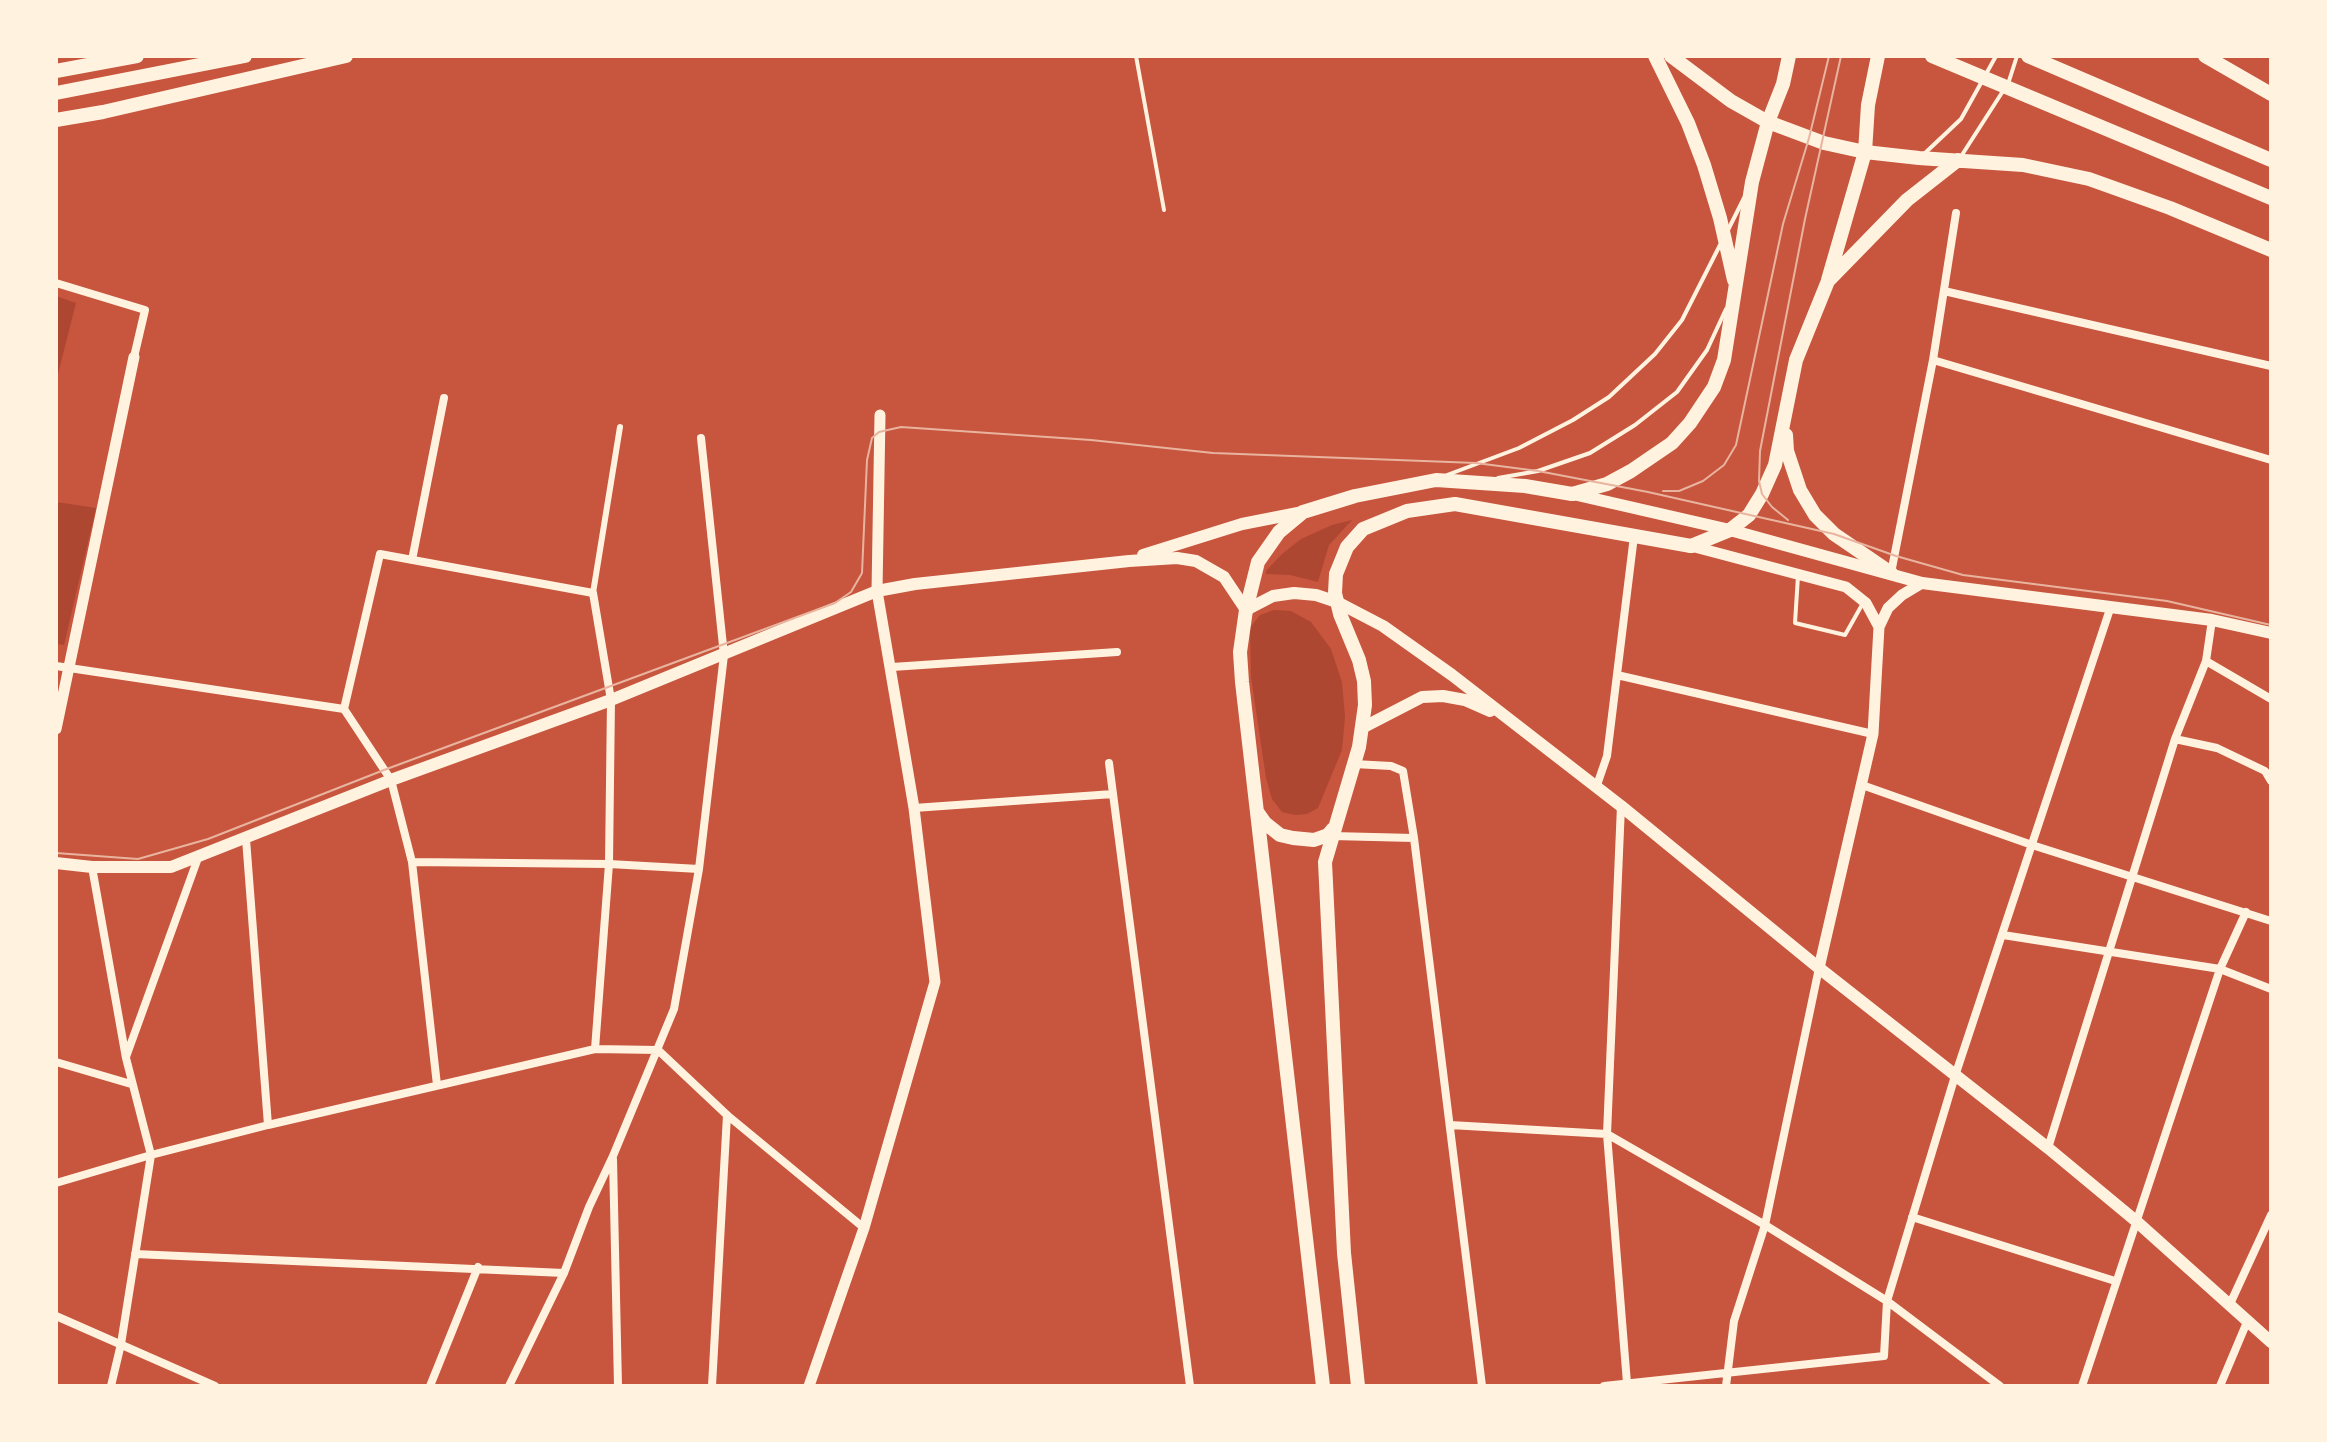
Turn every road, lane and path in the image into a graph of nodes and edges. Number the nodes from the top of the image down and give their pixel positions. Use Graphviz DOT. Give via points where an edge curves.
graph roads {
  1 [pos="137,56"];
  2 [pos="245,56"];
  3 [pos="346,56"];
  4 [pos="1136,56"];
  5 [pos="1655,56"];
  6 [pos="1671,56"];
  7 [pos="1789,56"];
  8 [pos="1878,56"];
  9 [pos="1932,56"];
  10 [pos="1996,56"];
  11 [pos="2017,56"];
  12 [pos="2028,56"];
  13 [pos="2205,56"];
  14 [pos="56,71"];
  15 [pos="2269,92"];
  16 [pos="56,93"];
  17 [pos="56,120"];
  18 [pos="1768,122"];
  19 [pos="1865,152"];
  20 [pos="1919,158"];
  21 [pos="1958,160"];
  22 [pos="2271,160"];
  23 [pos="1752,182"];
  24 [pos="2271,198"];
  25 [pos="1164,210"];
  26 [pos="1956,213"];
  27 [pos="1724,237"];
  28 [pos="2271,250"];
  29 [pos="1828,281"];
  30 [pos="56,283"];
  31 [pos="1735,289"];
  32 [pos="1944,291"];
  33 [pos="134,357"];
  34 [pos="1933,360"];
  35 [pos="2271,366"];
  36 [pos="444,398"];
  37 [pos="880,415"];
  38 [pos="1786,418"];
  39 [pos="620,427"];
  40 [pos="701,438"];
  41 [pos="2271,460"];
  42 [pos="1436,480"];
  43 [pos="1473,483"];
  44 [pos="1572,494"];
  45 [pos="1303,512"];
  46 [pos="1730,530"];
  47 [pos="1634,536"];
  48 [pos="1691,546"];
  49 [pos="412,560"];
  50 [pos="1129,561"];
  51 [pos="1891,573"];
  52 [pos="1798,574"];
  53 [pos="1922,583"];
  54 [pos="877,591"];
  55 [pos="593,593"];
  56 [pos="1336,598"];
  57 [pos="1864,601"];
  58 [pos="2110,609"];
  59 [pos="1246,610"];
  60 [pos="2212,620"];
  61 [pos="1879,627"];
  62 [pos="2271,633"];
  63 [pos="1117,652"];
  64 [pos="724,655"];
  65 [pos="2206,661"];
  66 [pos="892,667"];
  67 [pos="62,668"];
  68 [pos="1617,675"];
  69 [pos="2271,699"];
  70 [pos="611,700"];
  71 [pos="344,709"];
  72 [pos="1507,719"];
  73 [pos="1362,728"];
  74 [pos="56,729"];
  75 [pos="1873,734"];
  76 [pos="2175,739"];
  77 [pos="1109,763"];
  78 [pos="1354,764"];
  79 [pos="391,780"];
  80 [pos="2271,781"];
  81 [pos="1862,785"];
  82 [pos="1596,788"];
  83 [pos="1113,794"];
  84 [pos="1621,806"];
  85 [pos="914,808"];
  86 [pos="1258,813"];
  87 [pos="1332,832"];
  88 [pos="1414,838"];
  89 [pos="246,839"];
  90 [pos="2032,845"];
  91 [pos="198,858"];
  92 [pos="412,862"];
  93 [pos="56,863"];
  94 [pos="609,864"];
  95 [pos="92,867"];
  96 [pos="699,869"];
  97 [pos="2132,877"];
  98 [pos="2246,912"];
  99 [pos="2271,921"];
  100 [pos="2003,935"];
  101 [pos="2108,951"];
  102 [pos="1819,968"];
  103 [pos="2220,969"];
  104 [pos="2271,989"];
  105 [pos="595,1049"];
  106 [pos="658,1050"];
  107 [pos="126,1058"];
  108 [pos="56,1062"];
  109 [pos="1955,1076"];
  110 [pos="131,1084"];
  111 [pos="437,1085"];
  112 [pos="727,1115"];
  113 [pos="268,1125"];
  114 [pos="1450,1125"];
  115 [pos="1607,1134"];
  116 [pos="2048,1148"];
  117 [pos="151,1155"];
  118 [pos="613,1156"];
  119 [pos="56,1183"];
  120 [pos="2271,1215"];
  121 [pos="1912,1217"];
  122 [pos="2136,1221"];
  123 [pos="1765,1225"];
  124 [pos="864,1228"];
  125 [pos="135,1254"];
  126 [pos="478,1267"];
  127 [pos="564,1273"];
  128 [pos="2115,1281"];
  129 [pos="1887,1301"];
  130 [pos="2230,1304"];
  131 [pos="56,1316"];
  132 [pos="2247,1322"];
  133 [pos="2271,1342"];
  134 [pos="121,1344"];
  135 [pos="1726,1373"];
  136 [pos="1627,1383"];
  137 [pos="111,1386"];
  138 [pos="215,1386"];
  139 [pos="430,1386"];
  140 [pos="509,1386"];
  141 [pos="618,1386"];
  142 [pos="712,1386"];
  143 [pos="809,1386"];
  144 [pos="1190,1386"];
  145 [pos="1323,1386"];
  146 [pos="1358,1386"];
  147 [pos="1482,1386"];
  148 [pos="1604,1386"];
  149 [pos="1726,1386"];
  150 [pos="2000,1386"];
  151 [pos="2082,1386"];
  152 [pos="2220,1386"];
  1 -- 14 [label="main road"];
  2 -- 16 [label="main road"];
  3 -- 17 [label="main road"];
  4 -- 25 [label="lane"];
  5 -- 27 [label="main road" via="1704,165"];
  6 -- 18 [label="main road"];
  7 -- 18 [label="main road"];
  8 -- 19 [label="main road"];
  9 -- 24 [label="main road"];
  10 -- 20 [label="lane" via="1961,119"];
  11 -- 21 [label="lane" via="2010,81"];
  12 -- 22 [label="main road"];
  13 -- 15 [label="main road"];
  18 -- 19 [label="main road"];
  18 -- 23 [label="main road"];
  19 -- 20 [label="main road"];
  19 -- 29 [label="main road"];
  20 -- 21 [label="main road"];
  21 -- 28 [label="main road" via="2023,165 2089,179"];
  21 -- 29 [label="main road" via="1907,200"];
  23 -- 27 [label="lane"];
  23 -- 31 [label="main road"];
  26 -- 32 [label="street"];
  27 -- 31 [label="main road"];
  27 -- 42 [label="lane" via="1682,320 1609,397 1519,448"];
  29 -- 38 [label="main road" via="1796,360"];
  30 -- 33 [label="street" via="145,310"];
  31 -- 43 [label="lane" via="1707,350 1677,392 1635,425 1590,453 1538,471"];
  31 -- 44 [label="main road" via="1724,360 1714,387 1690,423 1672,443 1631,471"];
  32 -- 34 [label="street"];
  32 -- 35 [label="street"];
  33 -- 67 [label="street"];
  34 -- 41 [label="street"];
  34 -- 51 [label="street"];
  36 -- 49 [label="street"];
  37 -- 54 [label="street"];
  38 -- 46 [label="main road" via="1762,494 1749,515"];
  38 -- 51 [label="main road" via="1787,451 1815,515"];
  39 -- 55 [label="street"];
  40 -- 64 [label="street"];
  42 -- 43 [label="main road"];
  42 -- 45 [label="main road"];
  43 -- 44 [label="main road"];
  44 -- 46 [label="main road"];
  45 -- 50 [label="main road" via="1242,524"];
  45 -- 59 [label="main road" via="1279,532 1258,562"];
  46 -- 48 [label="main road"];
  46 -- 51 [label="main road"];
  47 -- 48 [label="main road"];
  47 -- 56 [label="main road" via="1455,504 1407,511 1363,529 1347,547 1336,574"];
  47 -- 68 [label="street"];
  48 -- 52 [label="street"];
  49 -- 55 [label="street"];
  49 -- 71 [label="street" via="380,554"];
  50 -- 54 [label="main road"];
  50 -- 59 [label="main road" via="1196,561 1224,577"];
  51 -- 53 [label="main road"];
  52 -- 57 [label="street" via="1846,587"];
  52 -- 57 [label="lane" via="1795,623 1845,635"];
  53 -- 58 [label="main road"];
  53 -- 61 [label="street" via="1888,608"];
  54 -- 64 [label="main road"];
  54 -- 66 [label="street"];
  55 -- 70 [label="street"];
  56 -- 59 [label="main road" via="1294,593 1273,596"];
  56 -- 72 [label="main road" via="1383,626"];
  56 -- 73 [label="main road" via="1364,681"];
  57 -- 61 [label="street"];
  58 -- 60 [label="main road"];
  58 -- 90 [label="street"];
  59 -- 86 [label="main road" via="1240,652"];
  60 -- 62 [label="main road"];
  60 -- 65 [label="street"];
  61 -- 75 [label="street"];
  63 -- 66 [label="street"];
  64 -- 70 [label="main road"];
  64 -- 96 [label="street"];
  65 -- 69 [label="street"];
  65 -- 76 [label="street"];
  66 -- 85 [label="street"];
  67 -- 71 [label="street"];
  67 -- 74 [label="street"];
  68 -- 75 [label="street"];
  68 -- 82 [label="street" via="1607,756"];
  70 -- 79 [label="main road"];
  70 -- 94 [label="street"];
  71 -- 79 [label="street"];
  72 -- 73 [label="main road" via="1465,700 1422,697"];
  72 -- 82 [label="main road"];
  73 -- 78 [label="main road"];
  75 -- 81 [label="street"];
  76 -- 80 [label="street" via="2217,748 2265,771"];
  76 -- 97 [label="street"];
  77 -- 83 [label="street"];
  78 -- 87 [label="main road"];
  78 -- 88 [label="street" via="1403,771"];
  79 -- 89 [label="main road"];
  79 -- 92 [label="street"];
  81 -- 90 [label="street"];
  81 -- 102 [label="street"];
  82 -- 84 [label="main road"];
  83 -- 85 [label="street"];
  83 -- 144 [label="street"];
  84 -- 102 [label="main road"];
  84 -- 115 [label="street"];
  85 -- 124 [label="street" via="935,982"];
  86 -- 87 [label="main road" via="1280,835 1314,840"];
  86 -- 145 [label="main road"];
  87 -- 88 [label="street"];
  87 -- 146 [label="main road" via="1325,862 1326,893 1344,1253"];
  88 -- 114 [label="street"];
  89 -- 91 [label="main road"];
  89 -- 113 [label="street"];
  90 -- 97 [label="street"];
  90 -- 100 [label="street"];
  91 -- 95 [label="main road" via="171,867"];
  91 -- 107 [label="street"];
  92 -- 94 [label="street"];
  92 -- 111 [label="street"];
  93 -- 95 [label="main road"];
  94 -- 96 [label="street"];
  94 -- 105 [label="street"];
  95 -- 107 [label="street"];
  96 -- 106 [label="street" via="674,1009"];
  97 -- 98 [label="street"];
  97 -- 101 [label="street"];
  98 -- 99 [label="street"];
  98 -- 103 [label="street"];
  100 -- 101 [label="street"];
  100 -- 109 [label="street"];
  101 -- 103 [label="street"];
  101 -- 116 [label="street"];
  102 -- 109 [label="main road"];
  102 -- 123 [label="street"];
  103 -- 104 [label="street"];
  103 -- 122 [label="street"];
  105 -- 106 [label="street"];
  105 -- 111 [label="street"];
  106 -- 112 [label="street"];
  106 -- 118 [label="street"];
  107 -- 110 [label="street"];
  108 -- 110 [label="street"];
  109 -- 116 [label="main road"];
  109 -- 121 [label="street"];
  110 -- 117 [label="street"];
  111 -- 113 [label="street"];
  112 -- 124 [label="street"];
  112 -- 142 [label="street"];
  113 -- 117 [label="street"];
  114 -- 115 [label="street"];
  114 -- 147 [label="street"];
  115 -- 123 [label="street"];
  115 -- 136 [label="street"];
  116 -- 122 [label="main road"];
  117 -- 119 [label="street"];
  117 -- 125 [label="street"];
  118 -- 127 [label="street"];
  118 -- 141 [label="street"];
  120 -- 130 [label="street"];
  121 -- 128 [label="street"];
  121 -- 129 [label="street"];
  122 -- 128 [label="street"];
  122 -- 130 [label="main road"];
  123 -- 129 [label="street"];
  123 -- 135 [label="street" via="1734,1321"];
  124 -- 143 [label="street"];
  125 -- 126 [label="street"];
  125 -- 134 [label="street"];
  126 -- 127 [label="street"];
  126 -- 139 [label="street"];
  127 -- 140 [label="street"];
  128 -- 151 [label="street"];
  129 -- 135 [label="street" via="1884,1356"];
  129 -- 150 [label="street"];
  130 -- 132 [label="main road"];
  131 -- 134 [label="street"];
  132 -- 133 [label="main road"];
  132 -- 152 [label="street"];
  134 -- 137 [label="street"];
  134 -- 138 [label="street"];
  135 -- 136 [label="street"];
  135 -- 149 [label="street"];
  136 -- 148 [label="street"];
}
